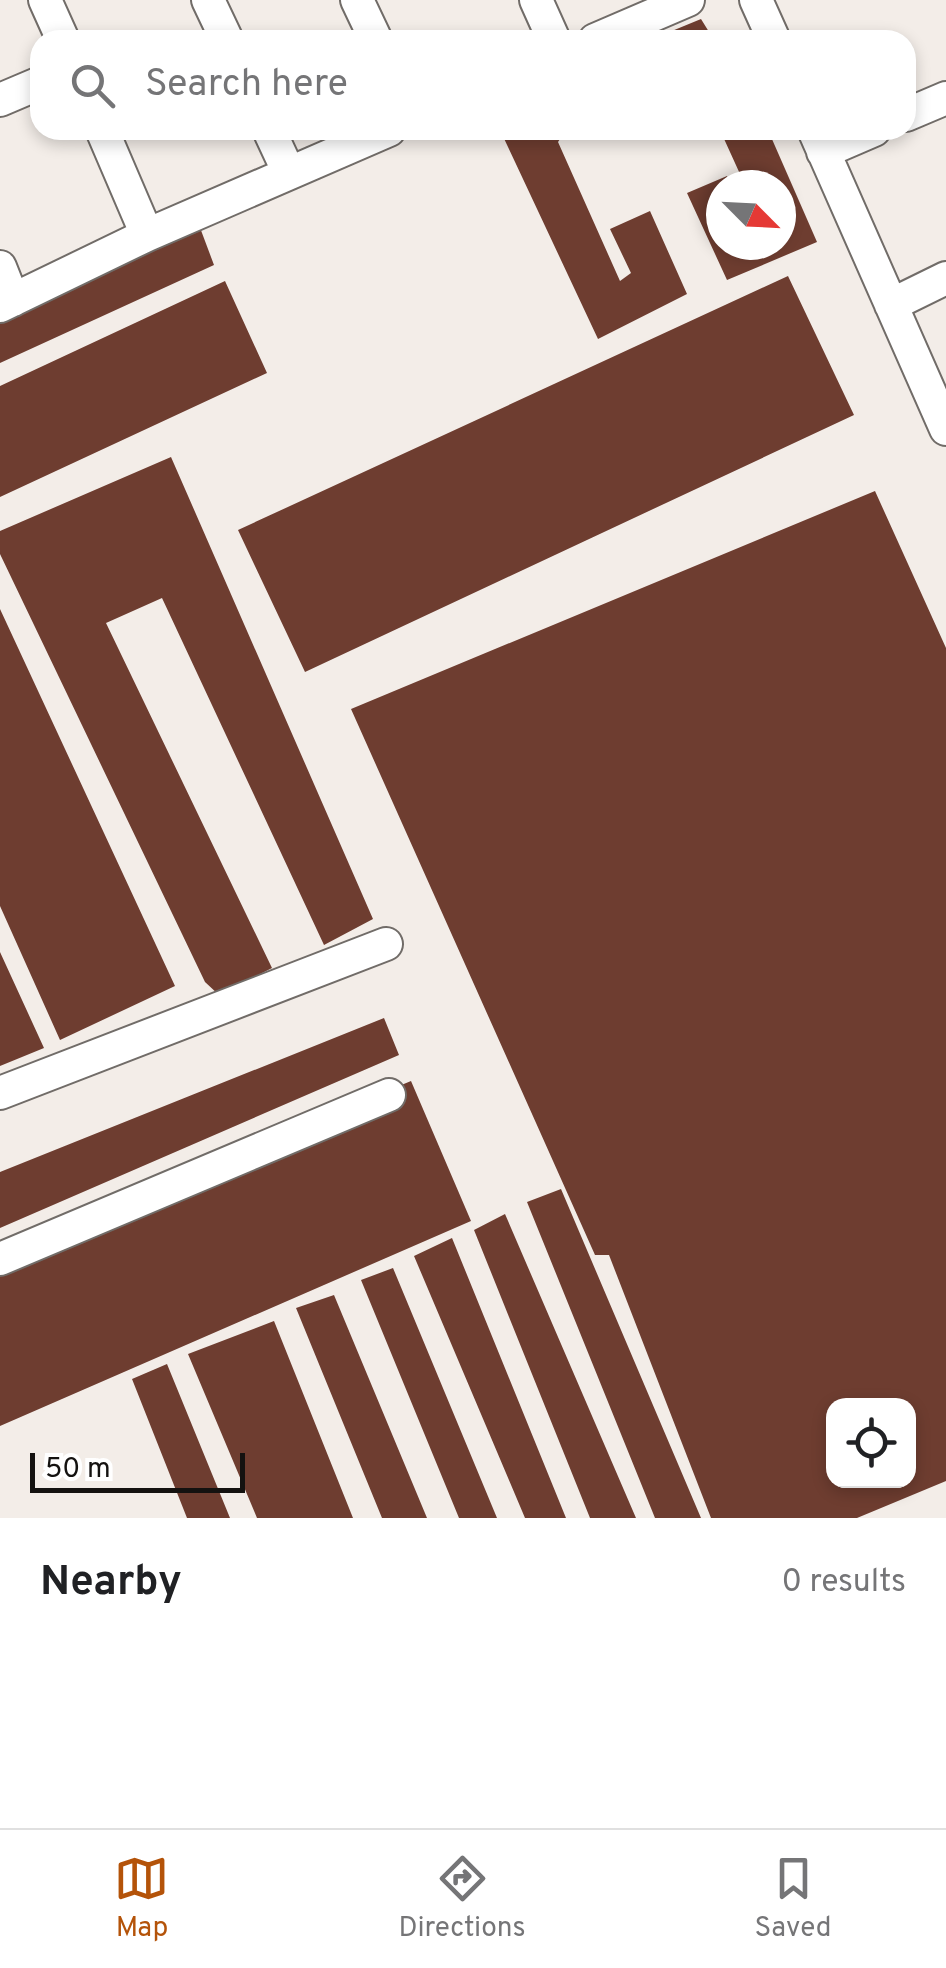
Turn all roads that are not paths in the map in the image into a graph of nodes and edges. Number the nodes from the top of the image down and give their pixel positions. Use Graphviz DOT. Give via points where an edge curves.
graph roads {
  1 [pos="45,0"];
  2 [pos="208,0"];
  3 [pos="358,0"];
  4 [pos="536,0"];
  5 [pos="688,0"];
  6 [pos="756,0"];
  7 [pos="58,30"];
  8 [pos="222,30"];
  9 [pos="372,30"];
  10 [pos="550,30"];
  11 [pos="619,30"];
  12 [pos="770,30"];
  13 [pos="30,87"];
  14 [pos="946,98"];
  15 [pos="0,100"];
  16 [pos="916,112"];
  17 [pos="106,140"];
  18 [pos="274,140"];
  19 [pos="365,140"];
  20 [pos="818,141"];
  21 [pos="289,173"];
  22 [pos="146,234"];
  23 [pos="0,267"];
  24 [pos="946,278"];
  25 [pos="7,303"];
  26 [pos="891,306"];
  27 [pos="946,428"];
  28 [pos="386,944"];
  29 [pos="0,1093"];
  30 [pos="389,1094"];
  31 [pos="0,1259"];
  1 -- 7 [label="street"];
  2 -- 8 [label="street"];
  3 -- 9 [label="street"];
  4 -- 10 [label="street"];
  5 -- 11 [label="street"];
  6 -- 12 [label="street"];
  13 -- 15 [label="street"];
  14 -- 16 [label="street"];
  17 -- 22 [label="street"];
  18 -- 21 [label="street"];
  19 -- 21 [label="street"];
  20 -- 26 [label="street"];
  21 -- 22 [label="street"];
  22 -- 25 [label="street"];
  23 -- 25 [label="street"];
  24 -- 26 [label="street"];
  26 -- 27 [label="street"];
  28 -- 29 [label="street"];
  30 -- 31 [label="street"];
}
